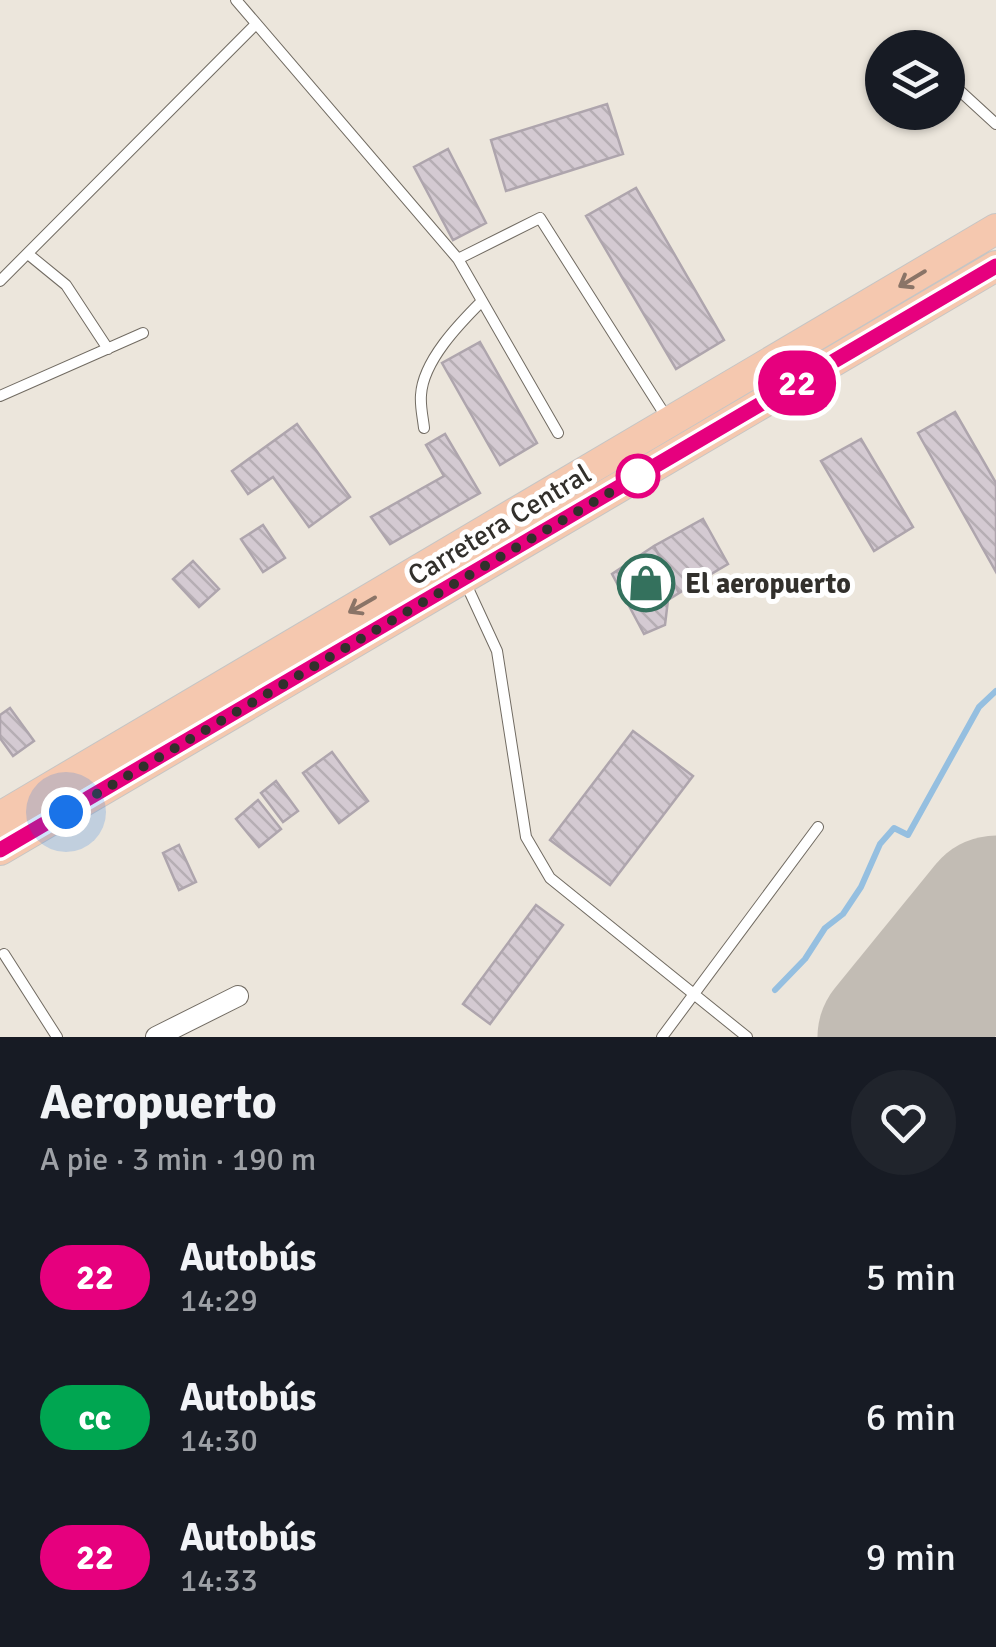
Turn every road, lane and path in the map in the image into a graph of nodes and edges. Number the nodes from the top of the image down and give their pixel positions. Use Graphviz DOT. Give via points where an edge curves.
graph roads {
  1 [pos="236,0"];
  2 [pos="256,24"];
  3 [pos="965,96"];
  4 [pos="996,124"];
  5 [pos="996,229"];
  6 [pos="28,254"];
  7 [pos="458,259"];
  8 [pos="996,266"];
  9 [pos="0,281"];
  10 [pos="482,300"];
  11 [pos="143,333"];
  12 [pos="108,349"];
  13 [pos="0,396"];
  14 [pos="424,428"];
  15 [pos="558,433"];
  16 [pos="677,436"];
  17 [pos="457,566"];
  18 [pos="0,817"];
  19 [pos="818,827"];
  20 [pos="0,850"];
  21 [pos="4,954"];
  22 [pos="238,996"];
  23 [pos="692,996"];
  24 [pos="57,1037"];
  25 [pos="156,1037"];
  26 [pos="662,1037"];
  27 [pos="747,1037"];
  1 -- 2 [label="lane"];
  2 -- 6 [label="lane"];
  2 -- 7 [label="lane"];
  3 -- 4 [label="lane"];
  5 -- 16 [label="main road, Carretera Central, one-way"];
  6 -- 9 [label="lane"];
  6 -- 12 [label="lane" via="66,285"];
  7 -- 10 [label="lane"];
  7 -- 16 [label="lane" via="540,218"];
  8 -- 16 [label="main road, Carretera Central"];
  10 -- 14 [label="lane" via="435,357 420,392"];
  10 -- 15 [label="lane"];
  11 -- 12 [label="lane"];
  12 -- 13 [label="lane"];
  16 -- 17 [label="main road, Carretera Central"];
  17 -- 18 [label="main road, Carretera Central, one-way"];
  17 -- 20 [label="main road, Carretera Central"];
  17 -- 23 [label="lane" via="497,651 526,836 550,878"];
  19 -- 23 [label="lane"];
  21 -- 24 [label="lane"];
  22 -- 25 [label="street"];
  23 -- 26 [label="lane"];
  23 -- 27 [label="lane"];
}
